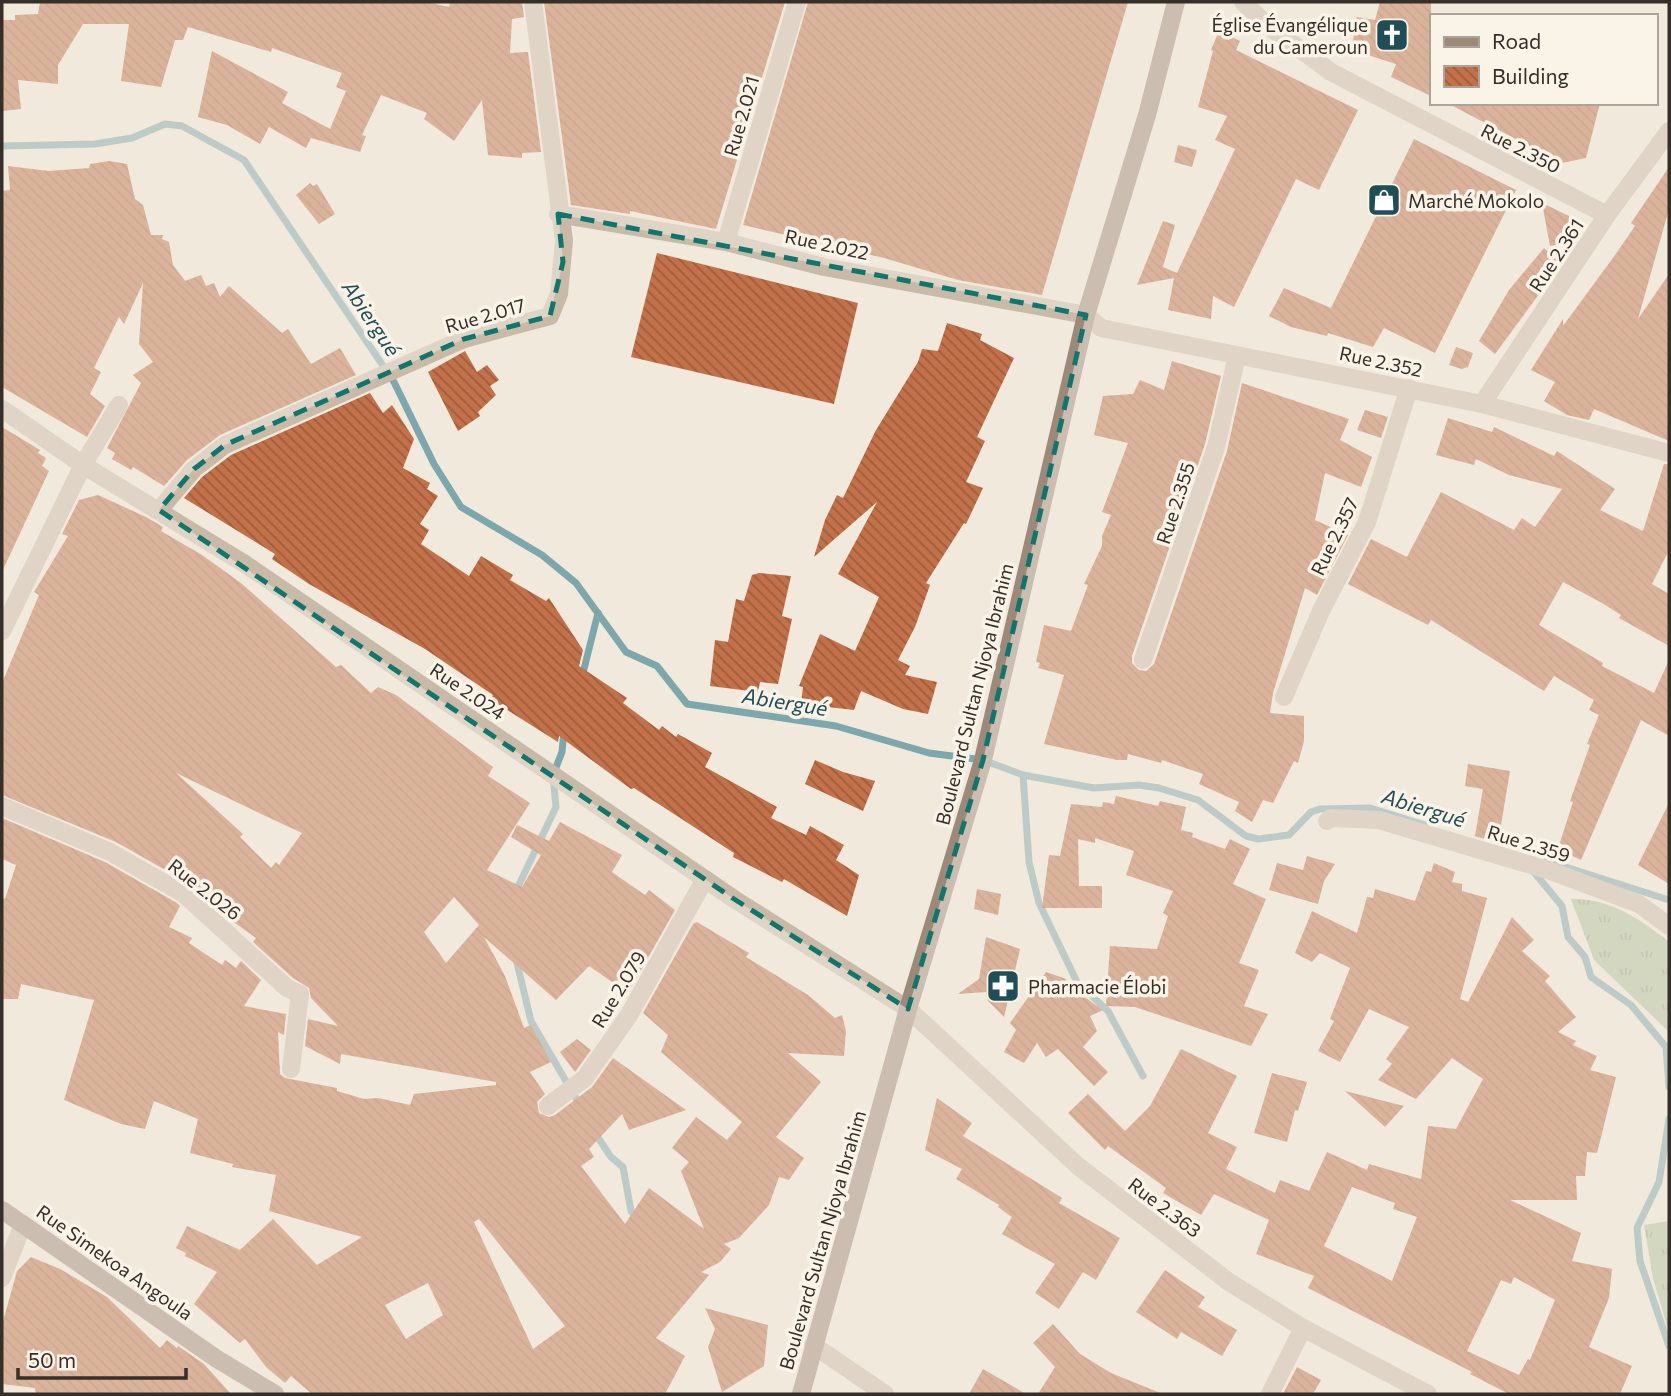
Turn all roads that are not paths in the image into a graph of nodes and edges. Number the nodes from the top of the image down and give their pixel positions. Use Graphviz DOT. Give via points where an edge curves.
graph roads {
  1 [pos="533,2"];
  2 [pos="797,2"];
  3 [pos="1176,2"];
  4 [pos="1243,2"];
  5 [pos="1669,131"];
  6 [pos="558,214"];
  7 [pos="1607,215"];
  8 [pos="726,242"];
  9 [pos="1086,315"];
  10 [pos="1237,356"];
  11 [pos="1409,388"];
  12 [pos="1482,404"];
  13 [pos="118,405"];
  14 [pos="2,409"];
  15 [pos="1669,453"];
  16 [pos="83,465"];
  17 [pos="159,510"];
  18 [pos="2,631"];
  19 [pos="1143,660"];
  20 [pos="1284,697"];
  21 [pos="2,806"];
  22 [pos="1327,821"];
  23 [pos="705,879"];
  24 [pos="1669,926"];
  25 [pos="908,1009"];
  26 [pos="291,1069"];
  27 [pos="548,1106"];
  28 [pos="2,1210"];
  29 [pos="23,1224"];
  30 [pos="2,1278"];
  31 [pos="1303,1328"];
  32 [pos="813,1346"];
  33 [pos="275,1394"];
  34 [pos="801,1394"];
  35 [pos="885,1394"];
  36 [pos="1270,1394"];
  37 [pos="1428,1394"];
  1 -- 6 [label="street, Rue 2.017"];
  2 -- 8 [label="street, Rue 2.021"];
  3 -- 9 [label="street, Boulevard Sultan Njoya Ibrahim"];
  4 -- 7 [label="street, Rue 2.350" via="1331,72"];
  5 -- 7 [label="street, Rue 2.361"];
  6 -- 8 [label="street, Rue 2.022"];
  6 -- 17 [label="street, Rue 2.017" via="563,262 559,294 550,316 464,340 225,445 194,468"];
  7 -- 12 [label="street, Rue 2.361"];
  8 -- 9 [label="street, Rue 2.022" via="824,267"];
  9 -- 10 [label="street, Rue 2.352" via="1101,328"];
  9 -- 25 [label="street, Boulevard Sultan Njoya Ibrahim" via="983,760"];
  10 -- 11 [label="street, Rue 2.352"];
  10 -- 19 [label="street, Rue 2.355" via="1216,447"];
  11 -- 12 [label="street, Rue 2.352"];
  11 -- 20 [label="street, Rue 2.357" via="1367,522"];
  12 -- 15 [label="street, Rue 2.352"];
  13 -- 16 [label="street"];
  14 -- 16 [label="street, Rue 2.024"];
  16 -- 17 [label="street, Rue 2.024"];
  16 -- 18 [label="street"];
  17 -- 23 [label="street, Rue 2.024"];
  21 -- 26 [label="street, Rue 2.026" via="110,852 162,881 206,912 287,988 300,994"];
  22 -- 24 [label="street, Rue 2.359" via="1379,820 1548,870 1639,904"];
  23 -- 25 [label="street, Rue 2.024"];
  23 -- 27 [label="street, Rue 2.079" via="629,1015 585,1078"];
  25 -- 31 [label="street, Rue 2.363" via="1078,1166 1229,1282"];
  25 -- 32 [label="street, Boulevard Sultan Njoya Ibrahim"];
  28 -- 29 [label="street, Rue Simekoa Angoula"];
  29 -- 30 [label="street"];
  29 -- 33 [label="street, Rue Simekoa Angoula"];
  31 -- 36 [label="street"];
  31 -- 37 [label="street, Rue 2.363"];
  32 -- 34 [label="street, Boulevard Sultan Njoya Ibrahim"];
  32 -- 35 [label="street"];
}
